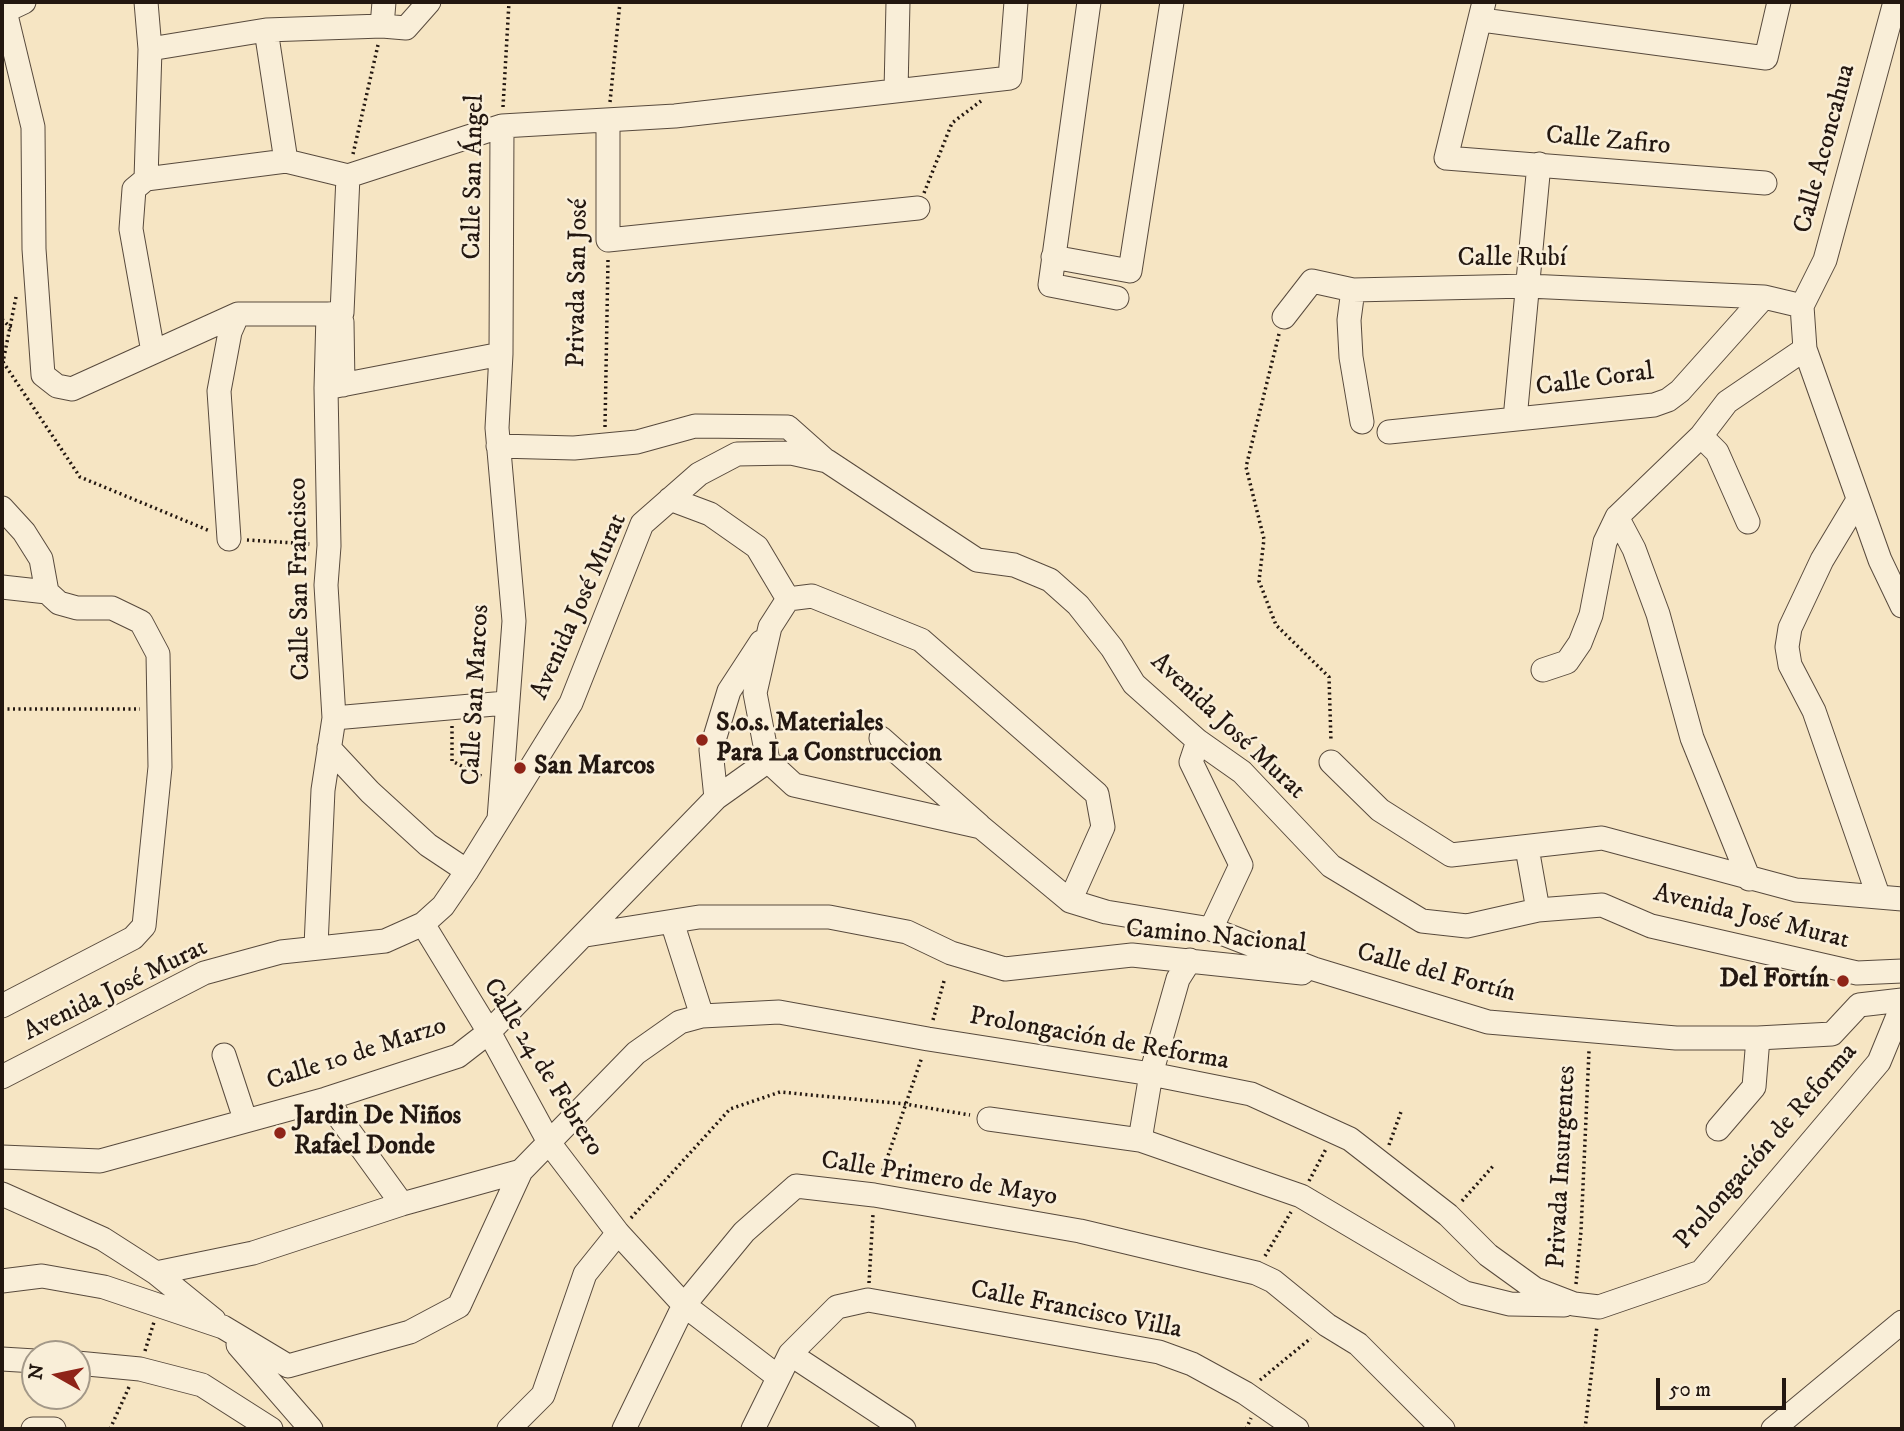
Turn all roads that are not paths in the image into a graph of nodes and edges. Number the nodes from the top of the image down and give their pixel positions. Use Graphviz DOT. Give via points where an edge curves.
graph roads {
  1 [pos="146,2"];
  2 [pos="384,2"];
  3 [pos="429,2"];
  4 [pos="898,2"];
  5 [pos="1016,2"];
  6 [pos="1089,2"];
  7 [pos="1172,2"];
  8 [pos="1779,2"];
  9 [pos="1895,2"];
  10 [pos="15,7"];
  11 [pos="1483,11"];
  12 [pos="382,26"];
  13 [pos="266,30"];
  14 [pos="150,49"];
  15 [pos="897,91"];
  16 [pos="608,122"];
  17 [pos="502,126"];
  18 [pos="286,161"];
  19 [pos="1539,164"];
  20 [pos="348,176"];
  21 [pos="146,179"];
  22 [pos="1765,183"];
  23 [pos="918,208"];
  24 [pos="1053,257"];
  25 [pos="1528,286"];
  26 [pos="1353,290"];
  27 [pos="1764,297"];
  28 [pos="1117,298"];
  29 [pos="1802,306"];
  30 [pos="238,314"];
  31 [pos="335,314"];
  32 [pos="1283,317"];
  33 [pos="1805,349"];
  34 [pos="153,352"];
  35 [pos="501,354"];
  36 [pos="335,387"];
  37 [pos="1514,419"];
  38 [pos="1362,422"];
  39 [pos="1390,432"];
  40 [pos="1702,436"];
  41 [pos="498,446"];
  42 [pos="827,461"];
  43 [pos="670,499"];
  44 [pos="1858,500"];
  45 [pos="2,508"];
  46 [pos="1617,517"];
  47 [pos="1748,522"];
  48 [pos="229,538"];
  49 [pos="2,587"];
  50 [pos="47,592"];
  51 [pos="788,599"];
  52 [pos="1902,606"];
  53 [pos="771,627"];
  54 [pos="1544,670"];
  55 [pos="506,703"];
  56 [pos="334,718"];
  57 [pos="881,738"];
  58 [pos="1198,741"];
  59 [pos="329,748"];
  60 [pos="768,761"];
  61 [pos="1331,762"];
  62 [pos="716,798"];
  63 [pos="499,822"];
  64 [pos="981,827"];
  65 [pos="1527,848"];
  66 [pos="467,871"];
  67 [pos="1749,879"];
  68 [pos="1878,895"];
  69 [pos="1902,899"];
  70 [pos="1070,901"];
  71 [pos="1538,910"];
  72 [pos="673,922"];
  73 [pos="423,924"];
  74 [pos="1211,929"];
  75 [pos="586,935"];
  76 [pos="316,946"];
  77 [pos="1190,960"];
  78 [pos="1902,971"];
  79 [pos="1857,973"];
  80 [pos="1347,979"];
  81 [pos="1902,1000"];
  82 [pos="1859,1005"];
  83 [pos="2,1006"];
  84 [pos="1902,1006"];
  85 [pos="702,1016"];
  86 [pos="489,1032"];
  87 [pos="1758,1038"];
  88 [pos="224,1055"];
  89 [pos="1151,1074"];
  90 [pos="2,1077"];
  91 [pos="326,1099"];
  92 [pos="245,1119"];
  93 [pos="989,1119"];
  94 [pos="1718,1129"];
  95 [pos="1140,1140"];
  96 [pos="550,1144"];
  97 [pos="2,1157"];
  98 [pos="521,1171"];
  99 [pos="2,1195"];
  100 [pos="402,1204"];
  101 [pos="618,1233"];
  102 [pos="156,1273"];
  103 [pos="2,1281"];
  104 [pos="1574,1304"];
  105 [pos="684,1305"];
  106 [pos="1902,1322"];
  107 [pos="223,1327"];
  108 [pos="790,1354"];
  109 [pos="2,1359"];
  110 [pos="21,1360"];
  111 [pos="91,1364"];
  112 [pos="778,1376"];
  113 [pos="894,1426"];
  114 [pos="314,1427"];
  115 [pos="33,1429"];
  116 [pos="54,1429"];
  117 [pos="271,1429"];
  118 [pos="509,1429"];
  119 [pos="624,1429"];
  120 [pos="752,1429"];
  121 [pos="1297,1429"];
  122 [pos="1443,1429"];
  123 [pos="1773,1429"];
  1 -- 14 [label="street"];
  2 -- 12 [label="street"];
  3 -- 12 [label="street" via="406,28"];
  4 -- 15 [label="street"];
  5 -- 15 [label="street" via="1010,78"];
  6 -- 24 [label="street"];
  7 -- 24 [label="street" via="1130,271"];
  8 -- 11 [label="street" via="1766,58"];
  9 -- 29 [label="street, Calle Aconcahua" via="1825,260"];
  10 -- 34 [label="street" via="33,127 34,249 43,375 57,386 72,389"];
  11 -- 19 [label="street, Calle Zafiro" via="1447,158"];
  12 -- 13 [label="street"];
  13 -- 14 [label="street"];
  13 -- 18 [label="street"];
  14 -- 21 [label="street"];
  15 -- 16 [label="street"];
  16 -- 17 [label="street"];
  16 -- 23 [label="street, Privada San José" via="608,240"];
  17 -- 20 [label="street"];
  17 -- 35 [label="street, Calle San Ángel"];
  18 -- 20 [label="street"];
  18 -- 21 [label="street"];
  19 -- 22 [label="street, Calle Zafiro"];
  19 -- 25 [label="street"];
  20 -- 31 [label="street, Calle San Francisco"];
  21 -- 34 [label="street" via="135,189 131,229"];
  24 -- 28 [label="street" via="1050,285"];
  25 -- 26 [label="street, Calle Rubí"];
  25 -- 27 [label="street, Calle Rubí"];
  25 -- 37 [label="street"];
  26 -- 32 [label="street, Calle Rubí" via="1311,281"];
  26 -- 38 [label="street" via="1351,357"];
  27 -- 29 [label="street, Calle Rubí"];
  27 -- 37 [label="street, Calle Coral" via="1668,400"];
  29 -- 33 [label="street"];
  30 -- 31 [label="street"];
  30 -- 34 [label="street"];
  30 -- 48 [label="street" via="219,391"];
  31 -- 36 [label="street, Calle San Francisco"];
  33 -- 40 [label="street" via="1727,402"];
  33 -- 44 [label="street"];
  35 -- 36 [label="street"];
  35 -- 41 [label="street, Calle San Marcos"];
  36 -- 56 [label="street, Calle San Francisco" via="326,585"];
  37 -- 39 [label="street, Calle Coral"];
  40 -- 46 [label="street"];
  40 -- 47 [label="street" via="1717,452"];
  41 -- 42 [label="street" via="574,448 637,442 695,426 788,427"];
  41 -- 55 [label="street, Calle San Marcos" via="514,621"];
  42 -- 43 [label="street, Avenida José Murat" via="791,453 737,454 699,474"];
  42 -- 58 [label="street, Avenida José Murat" via="977,560 1014,565 1050,580 1078,605 1134,684"];
  43 -- 51 [label="street" via="710,514 757,547"];
  43 -- 63 [label="street, Avenida José Murat" via="642,524 571,703"];
  44 -- 52 [label="street"];
  44 -- 68 [label="street" via="1822,559 1790,628 1787,647 1790,666 1814,711"];
  45 -- 50 [label="street" via="41,559"];
  46 -- 54 [label="street" via="1605,541 1591,615 1580,643 1567,663"];
  46 -- 67 [label="street" via="1658,614 1692,738"];
  49 -- 50 [label="street"];
  50 -- 83 [label="street" via="59,603 112,608 141,622 158,654 160,767 144,926 122,944"];
  51 -- 53 [label="street"];
  51 -- 70 [label="street" via="812,596 921,640 1097,794 1103,827"];
  53 -- 60 [label="street" via="755,692"];
  53 -- 62 [label="street" via="729,691 711,750"];
  55 -- 56 [label="street"];
  55 -- 63 [label="street, Calle San Marcos"];
  56 -- 59 [label="street, Calle San Francisco"];
  57 -- 64 [label="street, Calle del Fortín"];
  58 -- 71 [label="street, Avenida José Murat" via="1242,772 1331,866 1422,921 1467,926"];
  58 -- 74 [label="street" via="1191,762 1241,865"];
  59 -- 66 [label="street" via="428,845"];
  59 -- 76 [label="street, Calle San Francisco"];
  60 -- 62 [label="street, Calle 10 de Marzo"];
  60 -- 64 [label="street, Calle del Fortín" via="794,785"];
  61 -- 65 [label="street" via="1380,810 1451,855"];
  62 -- 75 [label="street, Calle 10 de Marzo"];
  63 -- 66 [label="street, Avenida José Murat"];
  64 -- 70 [label="street, Calle del Fortín"];
  65 -- 67 [label="street" via="1602,838"];
  65 -- 71 [label="street"];
  66 -- 73 [label="street, Avenida José Murat" via="443,906"];
  67 -- 68 [label="street" via="1796,890"];
  68 -- 69 [label="street"];
  70 -- 74 [label="street, Calle del Fortín" via="1106,912"];
  71 -- 79 [label="street, Avenida José Murat" via="1602,905 1651,926"];
  72 -- 75 [label="street, Camino Nacional"];
  72 -- 77 [label="street, Camino Nacional" via="699,917 829,918 907,932 951,953 1005,969 1132,955"];
  72 -- 85 [label="street"];
  73 -- 76 [label="street, Avenida José Murat" via="385,941"];
  73 -- 86 [label="street, Calle 24 de Febrero"];
  74 -- 80 [label="street, Calle del Fortín"];
  75 -- 86 [label="street, Calle 10 de Marzo"];
  76 -- 90 [label="street, Avenida José Murat" via="281,951 204,974"];
  77 -- 80 [label="street, Camino Nacional"];
  77 -- 89 [label="street" via="1178,979"];
  78 -- 79 [label="street, Avenida José Murat"];
  79 -- 82 [label="street"];
  80 -- 87 [label="street, Calle del Fortín" via="1488,1022 1676,1038"];
  81 -- 82 [label="street"];
  82 -- 87 [label="street, Calle del Fortín" via="1832,1034"];
  84 -- 104 [label="street, Prolongación de Reforma" via="1879,1062 1701,1272 1599,1307"];
  85 -- 89 [label="street, Prolongación de Reforma" via="779,1012"];
  85 -- 96 [label="street, Prolongación de Reforma" via="680,1022 636,1053"];
  86 -- 91 [label="street, Calle 10 de Marzo" via="458,1056"];
  86 -- 96 [label="street, Calle 24 de Febrero"];
  87 -- 94 [label="street" via="1754,1087"];
  88 -- 92 [label="street"];
  89 -- 95 [label="street"];
  89 -- 104 [label="street, Prolongación de Reforma" via="1251,1094 1335,1132 1448,1215 1488,1255 1525,1282"];
  91 -- 92 [label="street, Calle 10 de Marzo"];
  91 -- 100 [label="street"];
  92 -- 97 [label="street, Calle 10 de Marzo" via="100,1161"];
  93 -- 95 [label="street"];
  95 -- 104 [label="street" via="1301,1196 1465,1293 1510,1304"];
  96 -- 98 [label="street, Prolongación de Reforma"];
  96 -- 101 [label="street, Calle 24 de Febrero"];
  98 -- 100 [label="street, Prolongación de Reforma"];
  98 -- 107 [label="street" via="459,1306 410,1332 288,1366"];
  99 -- 102 [label="street" via="103,1239"];
  100 -- 102 [label="street, Prolongación de Reforma" via="253,1253"];
  101 -- 105 [label="street, Calle 24 de Febrero"];
  101 -- 118 [label="street" via="585,1274 543,1395"];
  102 -- 107 [label="street"];
  103 -- 107 [label="street" via="42,1276 104,1287"];
  105 -- 112 [label="street, Calle 24 de Febrero"];
  105 -- 119 [label="street, Calle Primero de Mayo"];
  105 -- 122 [label="street, Calle Primero de Mayo" via="744,1232 796,1186 874,1195 1080,1231 1256,1273 1359,1344"];
  106 -- 123 [label="street"];
  107 -- 114 [label="street"];
  108 -- 112 [label="street"];
  108 -- 113 [label="street"];
  108 -- 121 [label="street, Calle Francisco Villa" via="837,1307 869,1300 1159,1352 1245,1393"];
  109 -- 110 [label="street"];
  111 -- 117 [label="street" via="140,1369 202,1385"];
  112 -- 120 [label="street"];
  115 -- 116 [label="street"];
}
